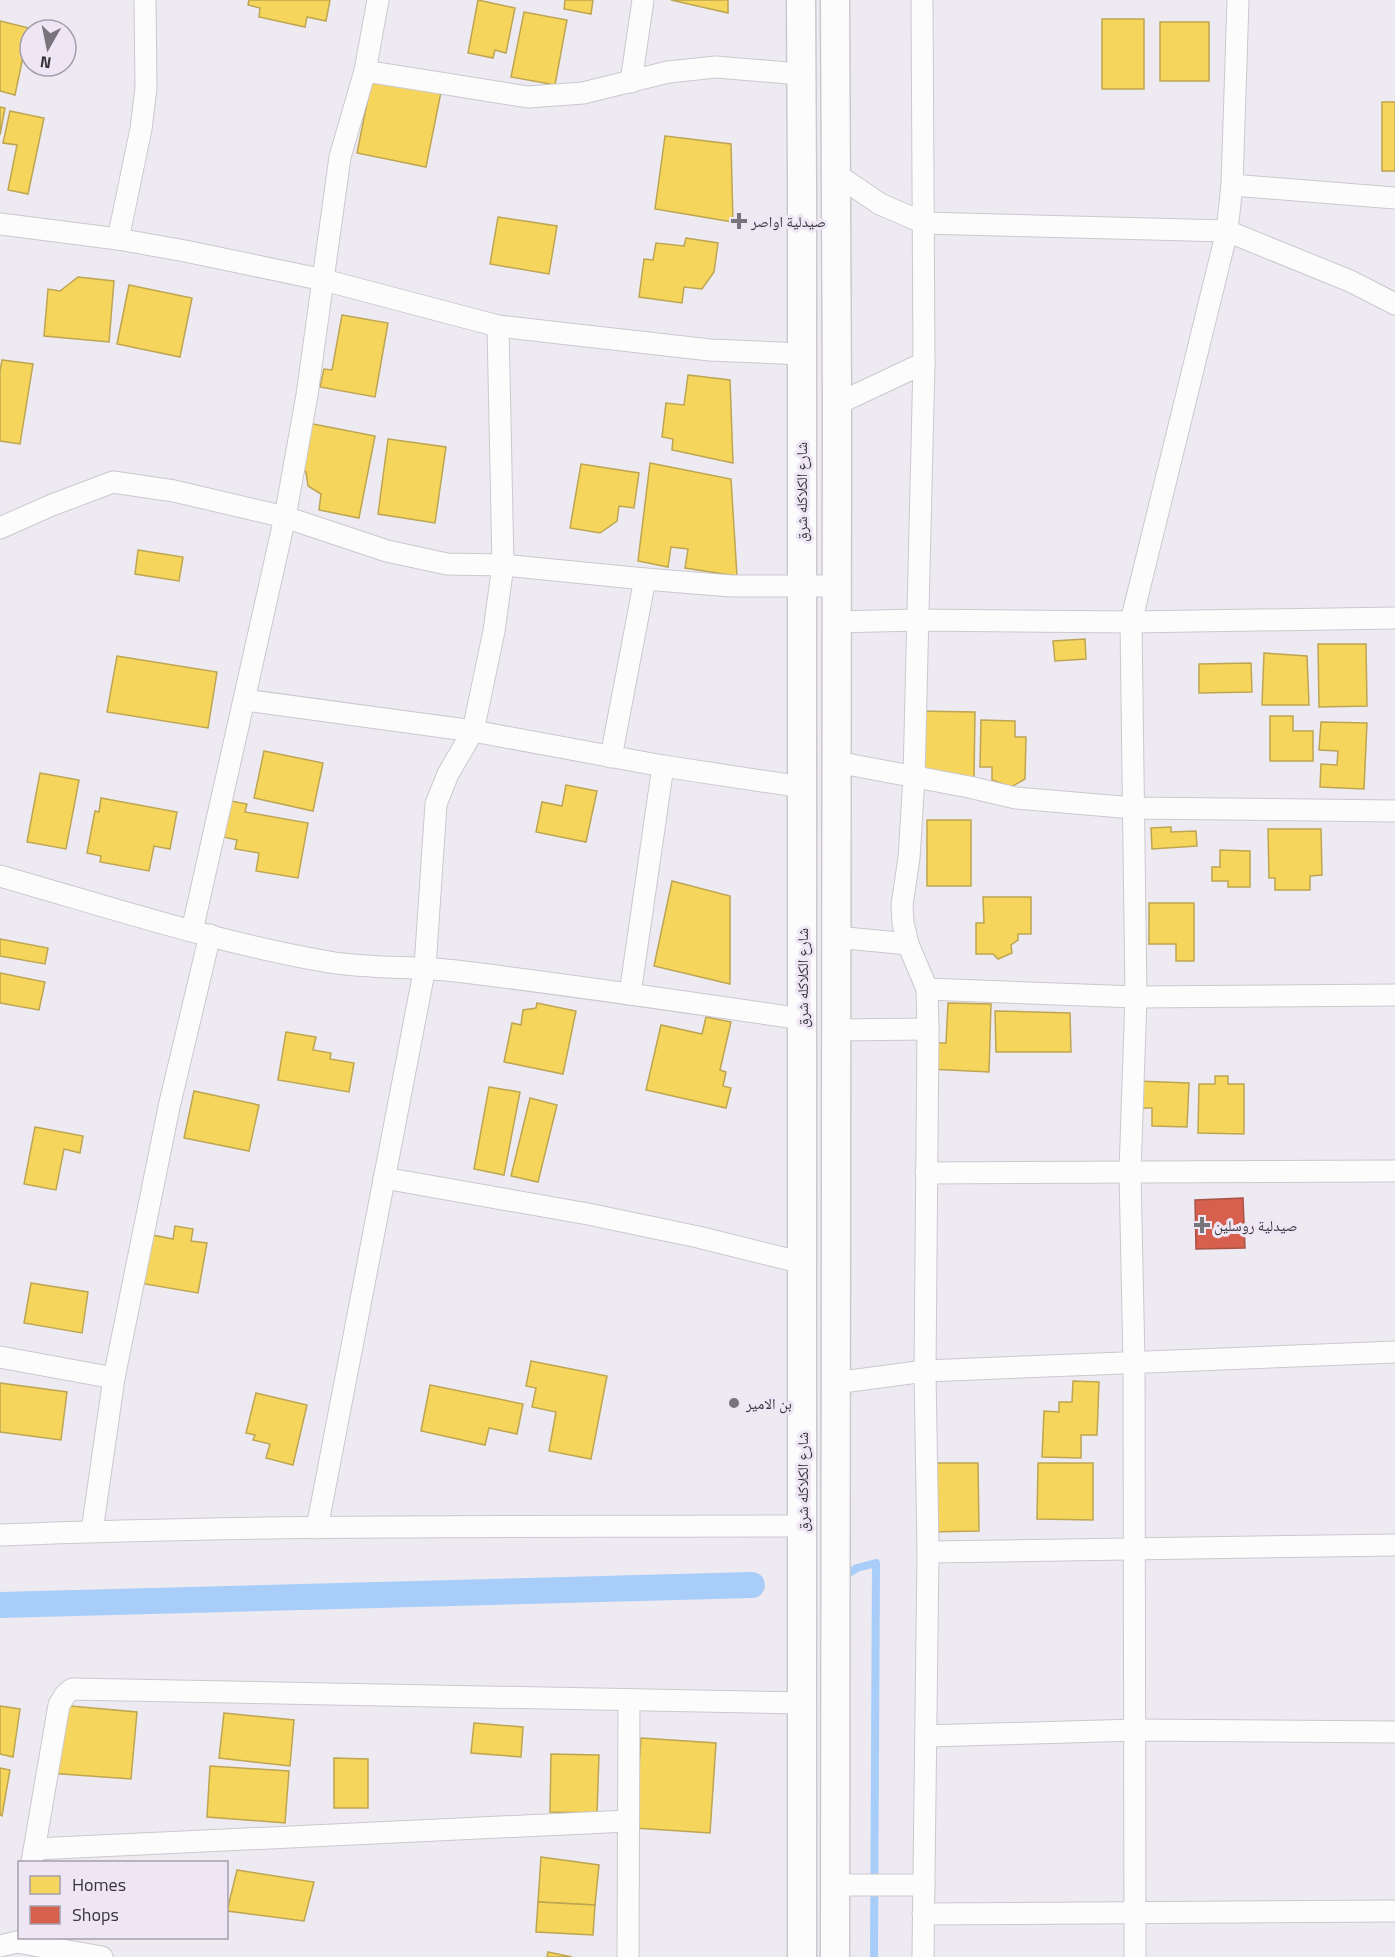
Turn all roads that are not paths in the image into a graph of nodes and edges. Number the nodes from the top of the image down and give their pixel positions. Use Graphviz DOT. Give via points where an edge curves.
graph roads {
  1 [pos="145,0"];
  2 [pos="378,0"];
  3 [pos="643,0"];
  4 [pos="801,0"];
  5 [pos="835,0"];
  6 [pos="922,0"];
  7 [pos="1238,0"];
  8 [pos="365,71"];
  9 [pos="800,74"];
  10 [pos="631,82"];
  11 [pos="836,174"];
  12 [pos="1232,185"];
  13 [pos="1395,198"];
  14 [pos="924,223"];
  15 [pos="0,224"];
  16 [pos="1227,231"];
  17 [pos="117,239"];
  18 [pos="324,280"];
  19 [pos="1395,304"];
  20 [pos="498,326"];
  21 [pos="802,354"];
  22 [pos="924,363"];
  23 [pos="837,404"];
  24 [pos="285,517"];
  25 [pos="0,528"];
  26 [pos="502,565"];
  27 [pos="645,579"];
  28 [pos="836,586"];
  29 [pos="801,587"];
  30 [pos="1395,618"];
  31 [pos="917,620"];
  32 [pos="836,622"];
  33 [pos="1131,622"];
  34 [pos="245,700"];
  35 [pos="473,732"];
  36 [pos="611,757"];
  37 [pos="836,762"];
  38 [pos="663,766"];
  39 [pos="914,777"];
  40 [pos="802,787"];
  41 [pos="1133,808"];
  42 [pos="1395,812"];
  43 [pos="0,876"];
  44 [pos="201,933"];
  45 [pos="836,937"];
  46 [pos="908,944"];
  47 [pos="425,967"];
  48 [pos="927,989"];
  49 [pos="630,994"];
  50 [pos="1395,995"];
  51 [pos="1136,998"];
  52 [pos="802,1019"];
  53 [pos="928,1029"];
  54 [pos="836,1030"];
  55 [pos="1395,1171"];
  56 [pos="1130,1172"];
  57 [pos="926,1173"];
  58 [pos="384,1178"];
  59 [pos="802,1263"];
  60 [pos="1395,1353"];
  61 [pos="0,1357"];
  62 [pos="1134,1362"];
  63 [pos="925,1371"];
  64 [pos="114,1378"];
  65 [pos="835,1383"];
  66 [pos="802,1526"];
  67 [pos="317,1528"];
  68 [pos="92,1531"];
  69 [pos="0,1535"];
  70 [pos="1395,1545"];
  71 [pos="1134,1548"];
  72 [pos="928,1552"];
  73 [pos="629,1700"];
  74 [pos="802,1704"];
  75 [pos="1136,1730"];
  76 [pos="1395,1732"];
  77 [pos="926,1736"];
  78 [pos="628,1821"];
  79 [pos="34,1856"];
  80 [pos="835,1885"];
  81 [pos="924,1885"];
  82 [pos="1395,1911"];
  83 [pos="1135,1912"];
  84 [pos="923,1914"];
  85 [pos="13,1943"];
  86 [pos="102,1957"];
  87 [pos="628,1957"];
  88 [pos="802,1957"];
  89 [pos="835,1957"];
  90 [pos="923,1957"];
  91 [pos="1135,1957"];
  1 -- 17 [label="street" via="145,98"];
  2 -- 8 [label="street"];
  3 -- 10 [label="street"];
  4 -- 9 [label="street, شارع الكلاكله شرق"];
  5 -- 11 [label="street"];
  6 -- 14 [label="street"];
  7 -- 12 [label="street"];
  8 -- 10 [label="street" via="528,97 583,93"];
  8 -- 18 [label="street" via="340,157"];
  9 -- 10 [label="street" via="716,67 668,72"];
  9 -- 21 [label="street, شارع الكلاكله شرق"];
  11 -- 14 [label="street" via="880,204"];
  11 -- 23 [label="street"];
  12 -- 13 [label="street"];
  12 -- 16 [label="street"];
  14 -- 16 [label="street"];
  14 -- 22 [label="street"];
  15 -- 17 [label="street"];
  16 -- 19 [label="street" via="1350,281"];
  16 -- 33 [label="street"];
  17 -- 18 [label="street"];
  18 -- 20 [label="street"];
  18 -- 24 [label="street"];
  20 -- 21 [label="street" via="710,350"];
  20 -- 26 [label="street"];
  21 -- 29 [label="street, شارع الكلاكله شرق"];
  22 -- 23 [label="street"];
  22 -- 31 [label="street"];
  23 -- 28 [label="street"];
  24 -- 25 [label="street" via="174,491 114,482"];
  24 -- 26 [label="street" via="387,551 447,564"];
  24 -- 34 [label="street"];
  26 -- 27 [label="street"];
  26 -- 35 [label="street" via="494,631"];
  27 -- 29 [label="street"];
  27 -- 36 [label="street"];
  28 -- 29 [label="street"];
  28 -- 32 [label="street"];
  29 -- 40 [label="street, شارع الكلاكله شرق"];
  30 -- 33 [label="street"];
  31 -- 32 [label="street"];
  31 -- 33 [label="street"];
  31 -- 39 [label="street"];
  32 -- 37 [label="street"];
  33 -- 41 [label="street"];
  34 -- 35 [label="street"];
  34 -- 44 [label="street"];
  35 -- 36 [label="street"];
  35 -- 47 [label="street" via="448,774 436,804"];
  36 -- 38 [label="street"];
  37 -- 39 [label="street"];
  37 -- 45 [label="street"];
  38 -- 40 [label="street"];
  38 -- 49 [label="street"];
  39 -- 41 [label="street" via="1016,798"];
  39 -- 46 [label="street" via="902,905"];
  40 -- 52 [label="street, شارع الكلاكله شرق"];
  41 -- 42 [label="street"];
  41 -- 51 [label="street"];
  43 -- 44 [label="street"];
  44 -- 47 [label="street" via="331,962 401,969"];
  44 -- 64 [label="street"];
  45 -- 46 [label="street"];
  45 -- 54 [label="street"];
  46 -- 48 [label="street"];
  47 -- 49 [label="street"];
  47 -- 58 [label="street"];
  48 -- 51 [label="street"];
  48 -- 53 [label="street"];
  49 -- 52 [label="street"];
  50 -- 51 [label="street"];
  51 -- 56 [label="street"];
  52 -- 59 [label="street, شارع الكلاكله شرق"];
  53 -- 54 [label="street"];
  53 -- 57 [label="street"];
  54 -- 65 [label="street"];
  55 -- 56 [label="street"];
  56 -- 57 [label="street"];
  56 -- 62 [label="street"];
  57 -- 63 [label="street"];
  58 -- 59 [label="street" via="698,1237"];
  58 -- 67 [label="street"];
  59 -- 66 [label="street, شارع الكلاكله شرق"];
  60 -- 62 [label="street"];
  61 -- 64 [label="street"];
  62 -- 63 [label="street"];
  62 -- 71 [label="street"];
  63 -- 65 [label="street"];
  63 -- 72 [label="street"];
  64 -- 68 [label="street"];
  65 -- 80 [label="street"];
  66 -- 67 [label="street"];
  66 -- 74 [label="street, شارع الكلاكله شرق"];
  67 -- 68 [label="street"];
  68 -- 69 [label="street"];
  70 -- 71 [label="street"];
  71 -- 72 [label="street"];
  71 -- 75 [label="street"];
  72 -- 77 [label="street"];
  73 -- 74 [label="street"];
  73 -- 78 [label="street"];
  73 -- 79 [label="street" via="72,1689 59,1705"];
  74 -- 88 [label="street, شارع الكلاكله شرق"];
  75 -- 76 [label="street"];
  75 -- 77 [label="street"];
  75 -- 83 [label="street"];
  77 -- 81 [label="street"];
  78 -- 79 [label="street"];
  78 -- 87 [label="street"];
  80 -- 81 [label="street"];
  80 -- 89 [label="street"];
  81 -- 84 [label="street"];
  82 -- 83 [label="street"];
  83 -- 84 [label="street"];
  83 -- 91 [label="street"];
  84 -- 90 [label="street"];
  85 -- 86 [label="street"];
}
